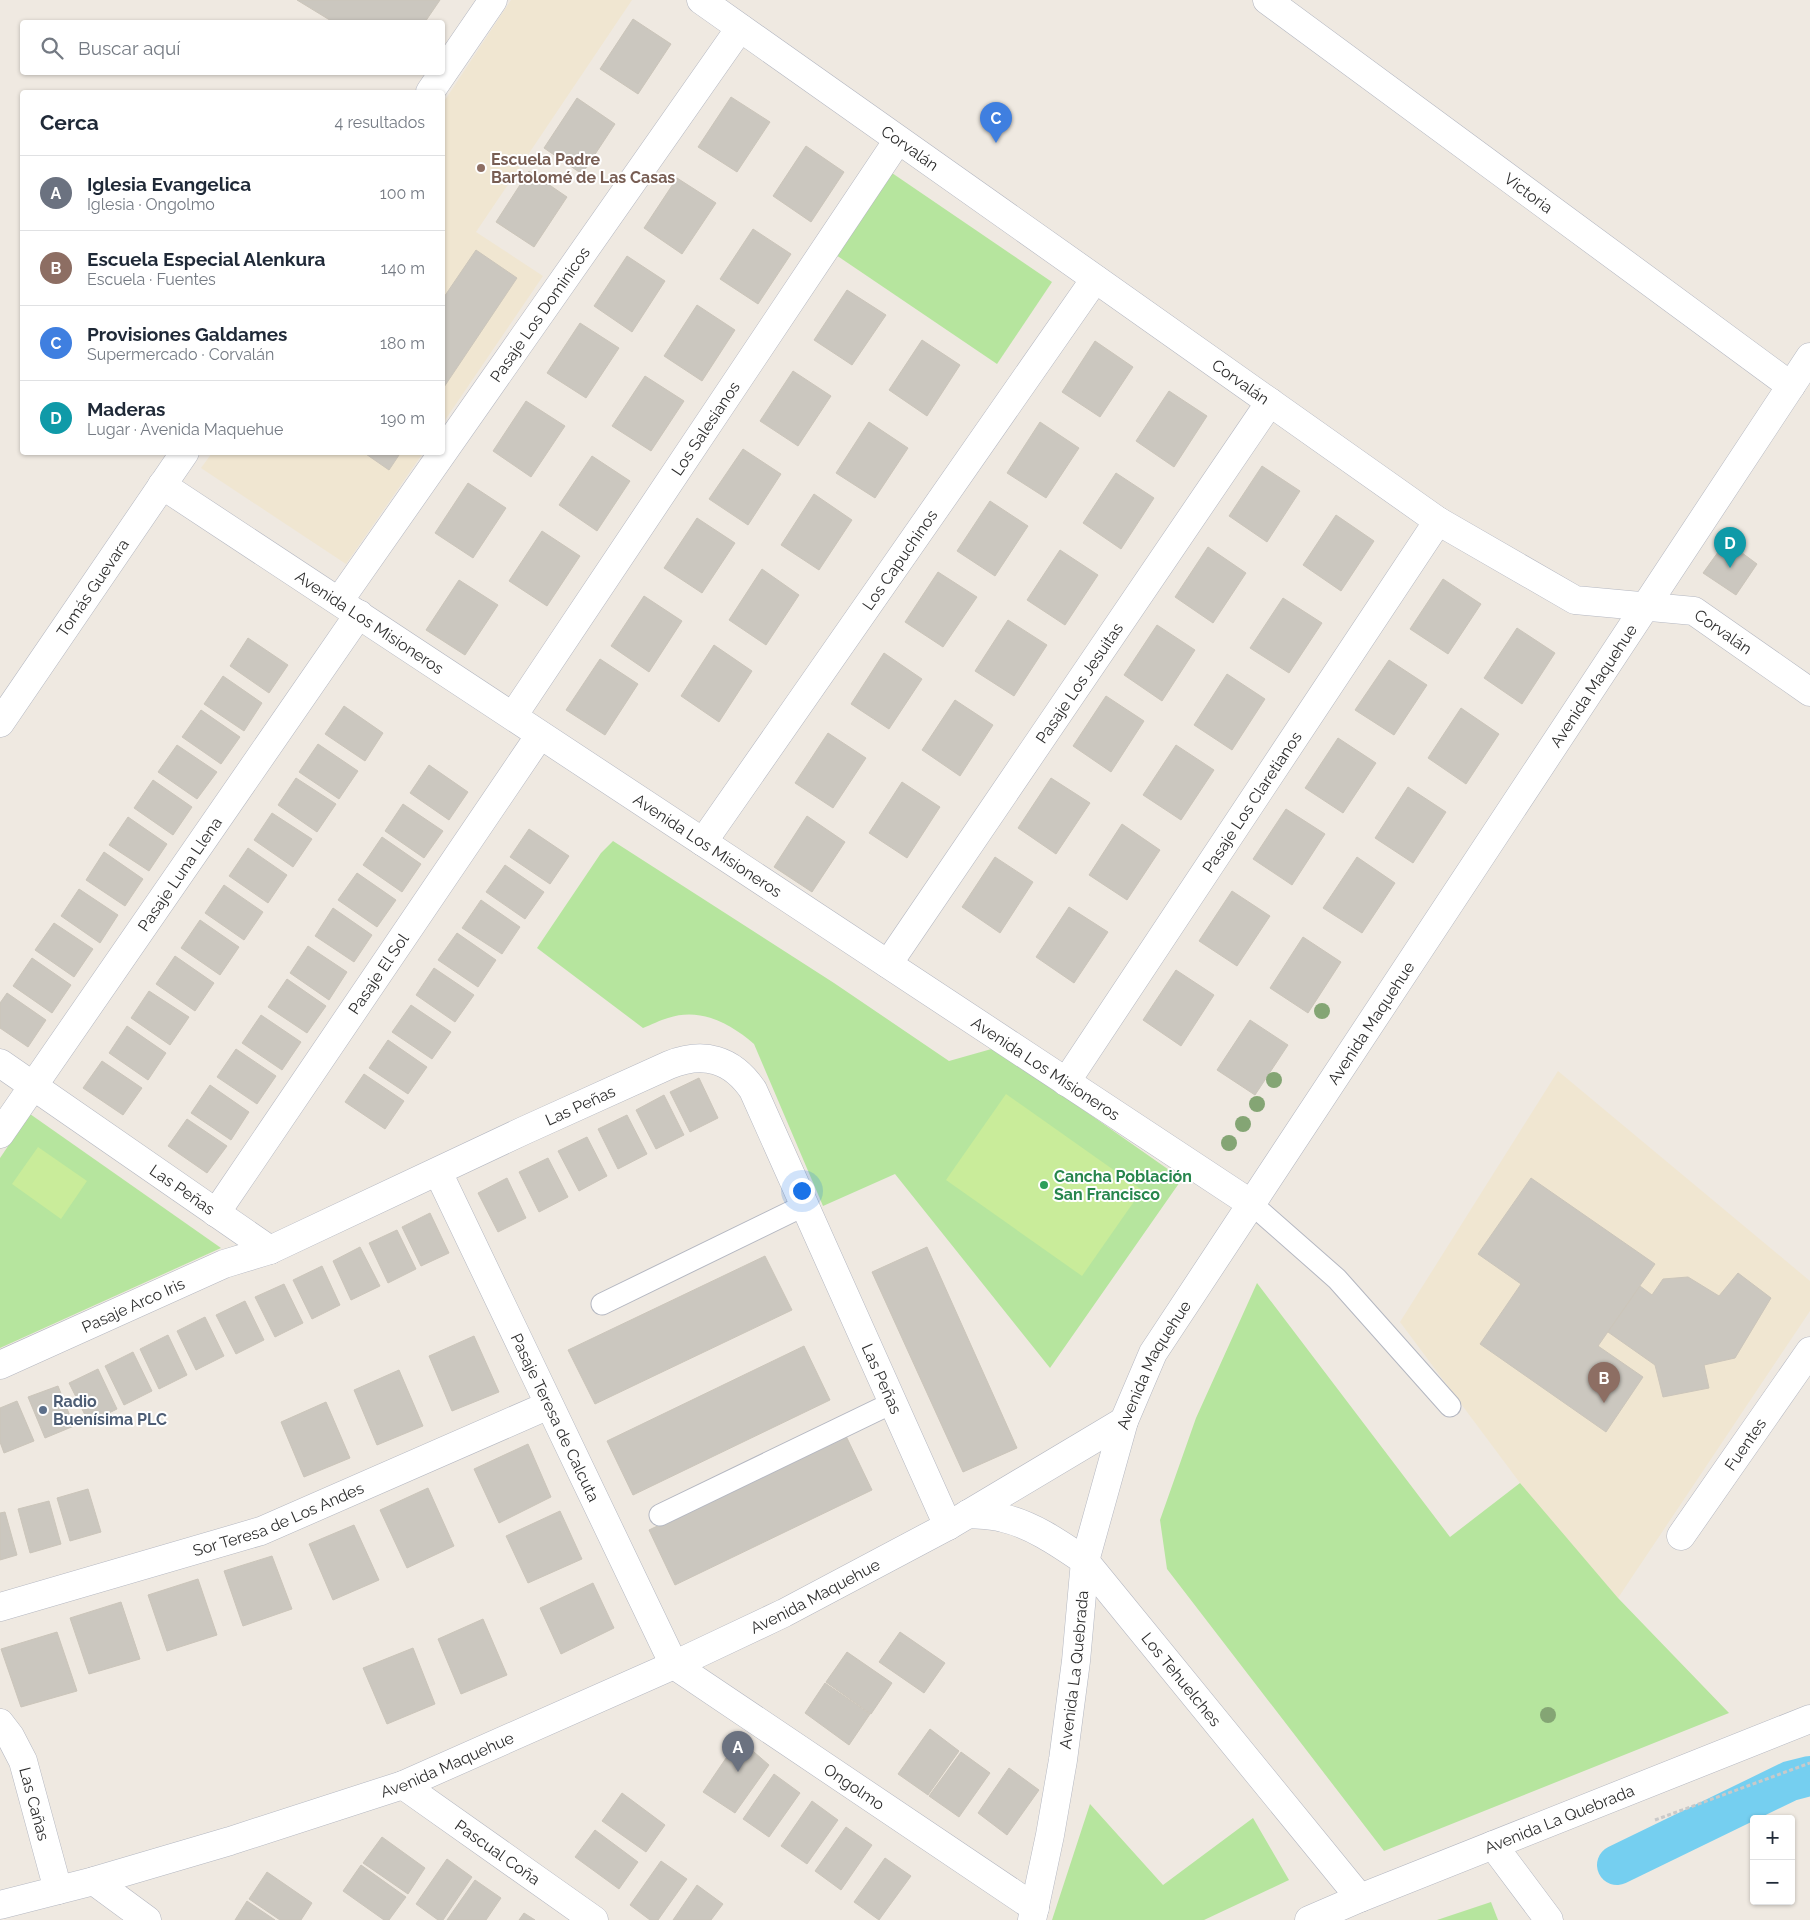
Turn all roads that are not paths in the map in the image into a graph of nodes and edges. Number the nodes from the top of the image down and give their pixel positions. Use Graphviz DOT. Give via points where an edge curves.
graph roads {
  1 [pos="493,0"];
  2 [pos="701,0"];
  3 [pos="1267,0"];
  4 [pos="740,28"];
  5 [pos="445,70"];
  6 [pos="442,75"];
  7 [pos="431,90"];
  8 [pos="898,140"];
  9 [pos="1095,279"];
  10 [pos="1810,357"];
  11 [pos="1791,386"];
  12 [pos="1270,402"];
  13 [pos="182,455"];
  14 [pos="162,485"];
  15 [pos="1438,521"];
  16 [pos="1644,607"];
  17 [pos="349,608"];
  18 [pos="1810,692"];
  19 [pos="513,716"];
  20 [pos="0,723"];
  21 [pos="540,734"];
  22 [pos="703,842"];
  23 [pos="888,964"];
  24 [pos="0,1064"];
  25 [pos="1066,1082"];
  26 [pos="33,1086"];
  27 [pos="0,1134"];
  28 [pos="438,1172"];
  29 [pos="805,1205"];
  30 [pos="1253,1205"];
  31 [pos="216,1213"];
  32 [pos="270,1250"];
  33 [pos="602,1304"];
  34 [pos="1810,1351"];
  35 [pos="0,1365"];
  36 [pos="892,1403"];
  37 [pos="549,1405"];
  38 [pos="1450,1406"];
  39 [pos="1124,1421"];
  40 [pos="660,1515"];
  41 [pos="958,1520"];
  42 [pos="1682,1536"];
  43 [pos="1085,1561"];
  44 [pos="0,1607"];
  45 [pos="674,1665"];
  46 [pos="1810,1719"];
  47 [pos="0,1723"];
  48 [pos="403,1785"];
  49 [pos="1493,1845"];
  50 [pos="94,1881"];
  51 [pos="58,1890"];
  52 [pos="1360,1898"];
  53 [pos="0,1905"];
  54 [pos="1033,1914"];
  55 [pos="147,1920"];
  56 [pos="594,1920"];
  57 [pos="1309,1920"];
  58 [pos="1548,1920"];
  1 -- 5 [label="street"];
  2 -- 4 [label="street, Corvalán"];
  3 -- 11 [label="street, Victoria"];
  4 -- 8 [label="street, Corvalán"];
  4 -- 17 [label="street, Pasaje Los Dominicos"];
  6 -- 7 [label="street"];
  8 -- 9 [label="street, Corvalán"];
  8 -- 19 [label="street, Los Salesianos"];
  9 -- 12 [label="street, Corvalán"];
  9 -- 22 [label="street, Los Capuchinos"];
  10 -- 11 [label="street, Avenida Maquehue"];
  11 -- 16 [label="street, Avenida Maquehue"];
  12 -- 15 [label="street, Corvalán"];
  12 -- 23 [label="street, Pasaje Los Jesuitas"];
  13 -- 14 [label="street, Tomás Guevara"];
  14 -- 17 [label="street, Avenida Los Misioneros"];
  14 -- 20 [label="street, Tomás Guevara"];
  15 -- 16 [label="street, Corvalán" via="1575,600"];
  15 -- 25 [label="street, Pasaje Los Claretianos"];
  16 -- 18 [label="street, Corvalán" via="1694,611"];
  16 -- 30 [label="street, Avenida Maquehue"];
  17 -- 19 [label="street, Avenida Los Misioneros"];
  17 -- 26 [label="street, Pasaje Luna Llena"];
  19 -- 21 [label="street, Avenida Los Misioneros"];
  21 -- 22 [label="street, Avenida Los Misioneros"];
  21 -- 31 [label="street, Pasaje El Sol"];
  22 -- 23 [label="street, Avenida Los Misioneros"];
  23 -- 25 [label="street, Avenida Los Misioneros"];
  24 -- 26 [label="street, Las Peñas"];
  25 -- 30 [label="street, Avenida Los Misioneros"];
  26 -- 27 [label="street, Pasaje Luna Llena"];
  26 -- 31 [label="street, Las Peñas"];
  28 -- 29 [label="street, Las Peñas" via="669,1065 684,1059 700,1058 717,1060 744,1077 753,1090"];
  28 -- 32 [label="street, Las Peñas"];
  28 -- 37 [label="street, Pasaje Teresa de Calcuta"];
  29 -- 33 [label="lane"];
  29 -- 36 [label="street, Las Peñas"];
  30 -- 38 [label="lane" via="1337,1279"];
  30 -- 39 [label="street, Avenida Maquehue" via="1153,1353"];
  31 -- 32 [label="street, Las Peñas"];
  32 -- 35 [label="street, Pasaje Arco Iris" via="224,1264"];
  34 -- 42 [label="street, Fuentes"];
  36 -- 40 [label="lane"];
  36 -- 41 [label="street, Las Peñas"];
  37 -- 44 [label="street, Sor Teresa de Los Andes" via="261,1531"];
  37 -- 45 [label="street, Pasaje Teresa de Calcuta"];
  39 -- 41 [label="street, Avenida Maquehue"];
  39 -- 43 [label="street, Avenida La Quebrada"];
  41 -- 43 [label="street, Los Tehuelches" via="1003,1518 1058,1542"];
  41 -- 45 [label="street, Avenida Maquehue" via="784,1613"];
  43 -- 52 [label="street, Los Tehuelches"];
  43 -- 54 [label="street, Avenida La Quebrada" via="1063,1760"];
  45 -- 48 [label="street, Avenida Maquehue"];
  45 -- 54 [label="street, Ongolmo"];
  46 -- 49 [label="street, Avenida La Quebrada"];
  47 -- 51 [label="street, Las Cañas" via="24,1761"];
  48 -- 50 [label="street, Avenida Maquehue"];
  48 -- 56 [label="street, Pascual Coña"];
  49 -- 52 [label="street, Avenida La Quebrada"];
  49 -- 58 [label="street"];
  50 -- 51 [label="street, Avenida Maquehue"];
  50 -- 55 [label="street"];
  51 -- 53 [label="street, Avenida Maquehue"];
  52 -- 57 [label="street, Avenida La Quebrada"];
}
